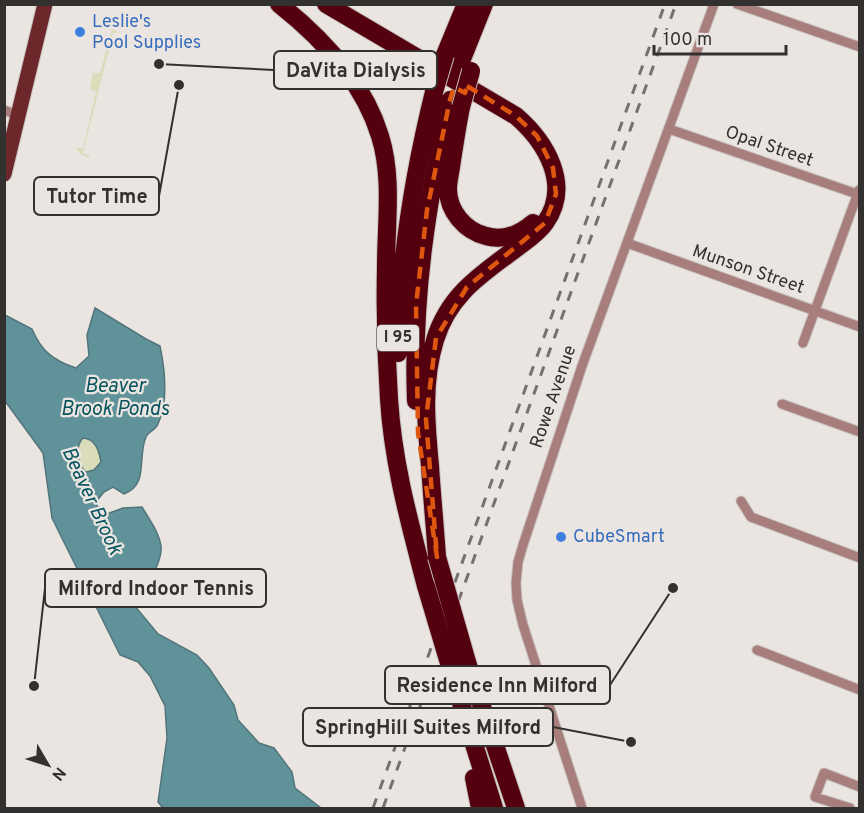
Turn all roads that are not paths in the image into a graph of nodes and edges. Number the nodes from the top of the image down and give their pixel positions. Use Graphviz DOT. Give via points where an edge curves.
graph roads {
  1 [pos="45,4"];
  2 [pos="279,4"];
  3 [pos="314,4"];
  4 [pos="326,4"];
  5 [pos="714,4"];
  6 [pos="737,4"];
  7 [pos="477,7"];
  8 [pos="860,47"];
  9 [pos="448,100"];
  10 [pos="11,112"];
  11 [pos="669,129"];
  12 [pos="4,174"];
  13 [pos="859,193"];
  14 [pos="627,243"];
  15 [pos="815,310"];
  16 [pos="860,327"];
  17 [pos="803,343"];
  18 [pos="782,404"];
  19 [pos="860,432"];
  20 [pos="741,501"];
  21 [pos="437,557"];
  22 [pos="860,558"];
  23 [pos="426,586"];
  24 [pos="757,650"];
  25 [pos="860,690"];
  26 [pos="459,694"];
  27 [pos="479,697"];
  28 [pos="860,787"];
  29 [pos="480,808"];
  30 [pos="494,808"];
  31 [pos="516,808"];
  32 [pos="528,808"];
  33 [pos="582,808"];
  34 [pos="850,808"];
  1 -- 10 [label="main road"];
  2 -- 23 [label="highway" via="331,52 354,81 369,107 384,150 391,430 402,495"];
  3 -- 9 [label="highway" via="483,104 524,134 539,154 546,173 547,193 542,212 516,234 495,238 479,234 463,223 452,207 448,190"];
  4 -- 21 [label="highway" via="516,116 544,146 556,180 554,204 545,223 466,287 448,311 436,338 429,362 426,419"];
  5 -- 11 [label="street, Rowe Avenue"];
  6 -- 8 [label="street"];
  7 -- 9 [label="highway, I 95"];
  9 -- 21 [label="highway, I 95" via="424,231 415,336 421,465"];
  9 -- 23 [label="highway, I 95" via="416,174 406,235 398,333 404,462"];
  10 -- 12 [label="main road"];
  11 -- 13 [label="street, Opal Street"];
  11 -- 14 [label="street, Rowe Avenue"];
  13 -- 15 [label="street"];
  14 -- 15 [label="street, Munson Street"];
  14 -- 33 [label="street, Rowe Avenue" via="554,447 523,544 516,582 523,625"];
  15 -- 16 [label="street, Munson Street"];
  15 -- 17 [label="street"];
  18 -- 19 [label="street"];
  20 -- 22 [label="street" via="751,517"];
  21 -- 27 [label="highway, I 95, bridge"];
  23 -- 26 [label="highway, I 95, bridge"];
  24 -- 25 [label="street"];
  26 -- 29 [label="highway"];
  26 -- 30 [label="highway, I 95"];
  27 -- 31 [label="highway, I 95"];
  27 -- 32 [label="highway"];
  28 -- 34 [label="street" via="824,773 815,796"];
}
